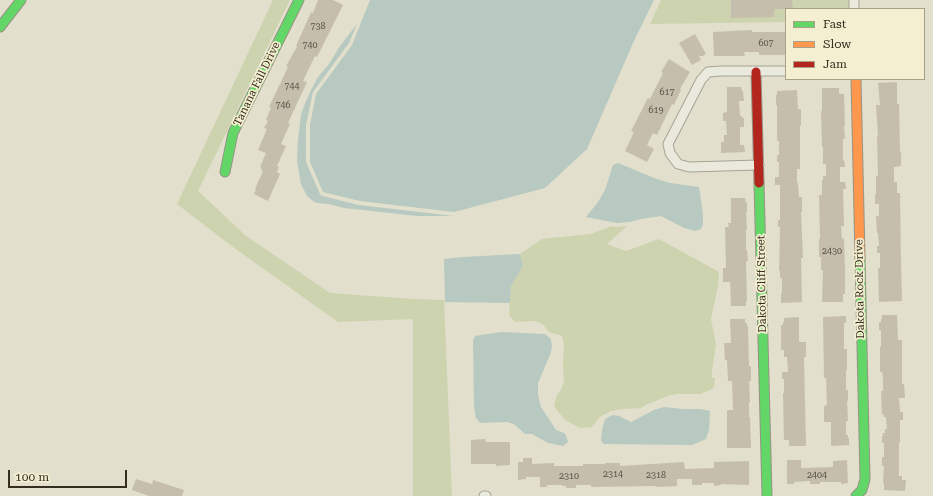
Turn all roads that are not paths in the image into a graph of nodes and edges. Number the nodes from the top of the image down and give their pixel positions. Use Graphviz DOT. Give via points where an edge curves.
graph roads {
  1 [pos="21,0"];
  2 [pos="299,0"];
  3 [pos="0,27"];
  4 [pos="785,71"];
  5 [pos="756,72"];
  6 [pos="856,80"];
  7 [pos="759,165"];
  8 [pos="225,172"];
  9 [pos="767,496"];
  10 [pos="856,496"];
  1 -- 3 [label="main road"];
  2 -- 8 [label="main road, Tanana Fall Drive" via="233,133"];
  4 -- 5 [label="street"];
  5 -- 7 [label="main road, Dakota Cliff Street"];
  5 -- 7 [label="street" via="708,72 701,80 668,144 670,153 678,164 689,167"];
  6 -- 10 [label="main road, Dakota Rock Drive" via="865,479 862,490"];
  7 -- 9 [label="main road, Dakota Cliff Street"];
}
